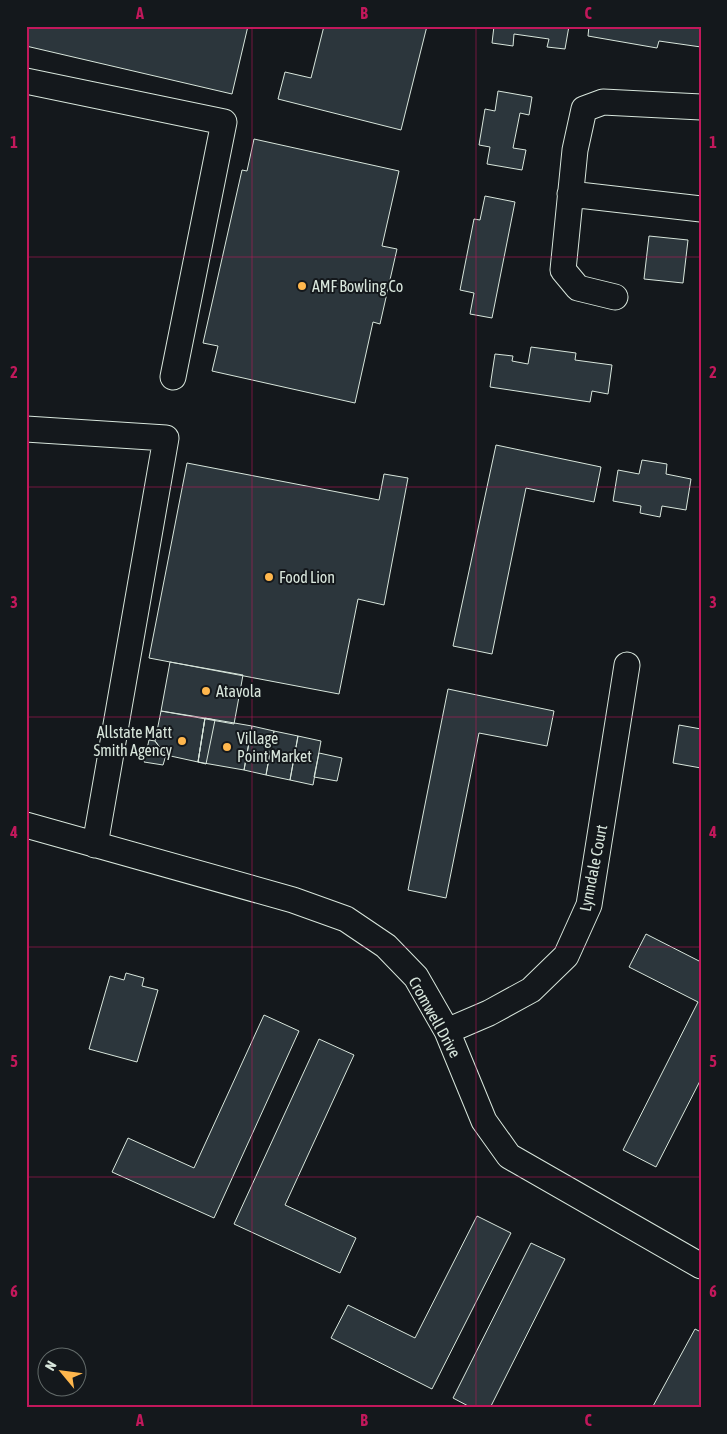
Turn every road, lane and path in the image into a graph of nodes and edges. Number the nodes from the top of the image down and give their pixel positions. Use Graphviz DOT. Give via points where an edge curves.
graph roads {
  1 [pos="26,81"];
  2 [pos="701,107"];
  3 [pos="570,194"];
  4 [pos="701,209"];
  5 [pos="615,297"];
  6 [pos="173,378"];
  7 [pos="26,429"];
  8 [pos="627,666"];
  9 [pos="26,825"];
  10 [pos="95,845"];
  11 [pos="447,1031"];
  12 [pos="701,1266"];
  1 -- 6 [label="street" via="224,122"];
  2 -- 3 [label="street" via="602,102 584,109"];
  3 -- 4 [label="street"];
  3 -- 5 [label="street" via="563,270 578,288"];
  7 -- 10 [label="street" via="166,438"];
  8 -- 11 [label="street, Lynndale Court" via="589,905 566,956 531,990"];
  9 -- 10 [label="street, Cromwell Drive"];
  10 -- 11 [label="street, Cromwell Drive" via="346,918 386,946 416,977"];
  11 -- 12 [label="street, Cromwell Drive" via="484,1121 509,1156"];
}
